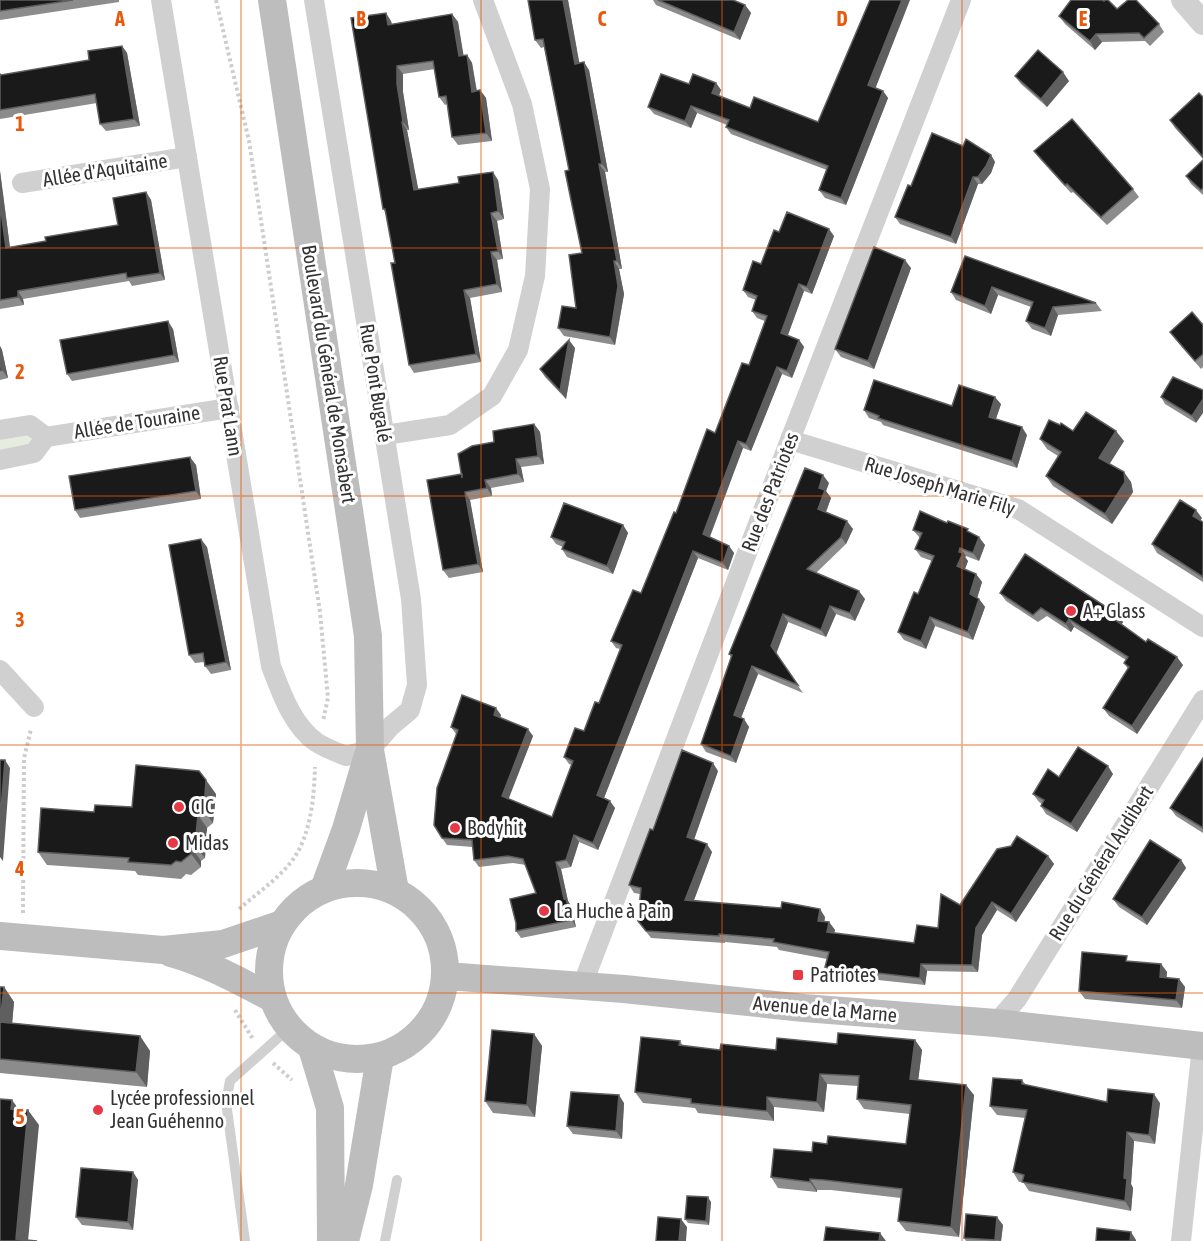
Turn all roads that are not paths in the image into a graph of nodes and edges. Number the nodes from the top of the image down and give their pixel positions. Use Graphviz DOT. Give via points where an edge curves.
graph roads {
  1 [pos="161,0"];
  2 [pos="272,0"];
  3 [pos="314,0"];
  4 [pos="483,0"];
  5 [pos="961,0"];
  6 [pos="1183,0"];
  7 [pos="1203,23"];
  8 [pos="187,157"];
  9 [pos="22,183"];
  10 [pos="229,408"];
  11 [pos="0,430"];
  12 [pos="385,435"];
  13 [pos="46,437"];
  14 [pos="790,440"];
  15 [pos="0,460"];
  16 [pos="1203,627"];
  17 [pos="0,670"];
  18 [pos="1203,700"];
  19 [pos="34,707"];
  20 [pos="370,750"];
  21 [pos="324,889"];
  22 [pos="395,891"];
  23 [pos="282,924"];
  24 [pos="11,937"];
  25 [pos="163,950"];
  26 [pos="446,976"];
  27 [pos="582,986"];
  28 [pos="272,998"];
  29 [pos="996,1023"];
  30 [pos="289,1028"];
  31 [pos="1203,1046"];
  32 [pos="312,1048"];
  33 [pos="380,1057"];
  34 [pos="397,1180"];
  35 [pos="245,1241"];
  36 [pos="331,1241"];
  37 [pos="345,1241"];
  38 [pos="385,1241"];
  39 [pos="1181,1241"];
  1 -- 8 [label="street, Rue Prat Lann"];
  2 -- 20 [label="main road, Boulevard du Général de Monsabert" via="368,636"];
  3 -- 12 [label="street, Rue Pont Bugalé"];
  4 -- 12 [label="street" via="522,104 540,189 535,276 518,350 492,396 450,425"];
  5 -- 14 [label="street, Rue des Patriotes"];
  6 -- 7 [label="street"];
  8 -- 9 [label="street, Allée d'Aquitaine"];
  8 -- 10 [label="street, Rue Prat Lann"];
  10 -- 13 [label="street, Allée de Touraine"];
  10 -- 20 [label="street, Rue Prat Lann" via="271,666 287,708 316,741 346,756"];
  11 -- 13 [label="street, Allée de Touraine" via="30,425"];
  12 -- 20 [label="street, Rue Pont Bugalé" via="411,599 417,685 410,710"];
  13 -- 15 [label="street, Allée de Touraine" via="34,453"];
  14 -- 16 [label="street, Rue Joseph Marie Fily" via="1018,509"];
  14 -- 27 [label="street, Rue des Patriotes"];
  17 -- 19 [label="street"];
  18 -- 29 [label="street, Rue du Général Audibert" via="1017,999"];
  20 -- 21 [label="main road, Boulevard du Général de Monsabert"];
  20 -- 22 [label="main road, Boulevard du Général de Monsabert"];
  21 -- 22 [label="main road" via="347,883 372,884"];
  21 -- 23 [label="main road" via="300,903"];
  22 -- 26 [label="main road" via="417,906 433,926 443,950"];
  23 -- 25 [label="main road" via="223,944"];
  23 -- 28 [label="main road" via="271,947 268,972"];
  24 -- 25 [label="main road"];
  25 -- 28 [label="main road" via="222,972"];
  26 -- 27 [label="main road, Avenue de la Marne"];
  26 -- 33 [label="main road" via="440,1003 426,1027 406,1045"];
  27 -- 29 [label="main road, Avenue de la Marne"];
  28 -- 30 [label="main road"];
  29 -- 31 [label="main road, Avenue de la Marne"];
  30 -- 32 [label="main road"];
  30 -- 35 [label="lane" via="230,1081 226,1102"];
  31 -- 39 [label="street"];
  32 -- 33 [label="main road" via="334,1057"];
  32 -- 36 [label="main road" via="330,1108"];
  33 -- 37 [label="main road" via="359,1185"];
  34 -- 38 [label="lane"];
}
